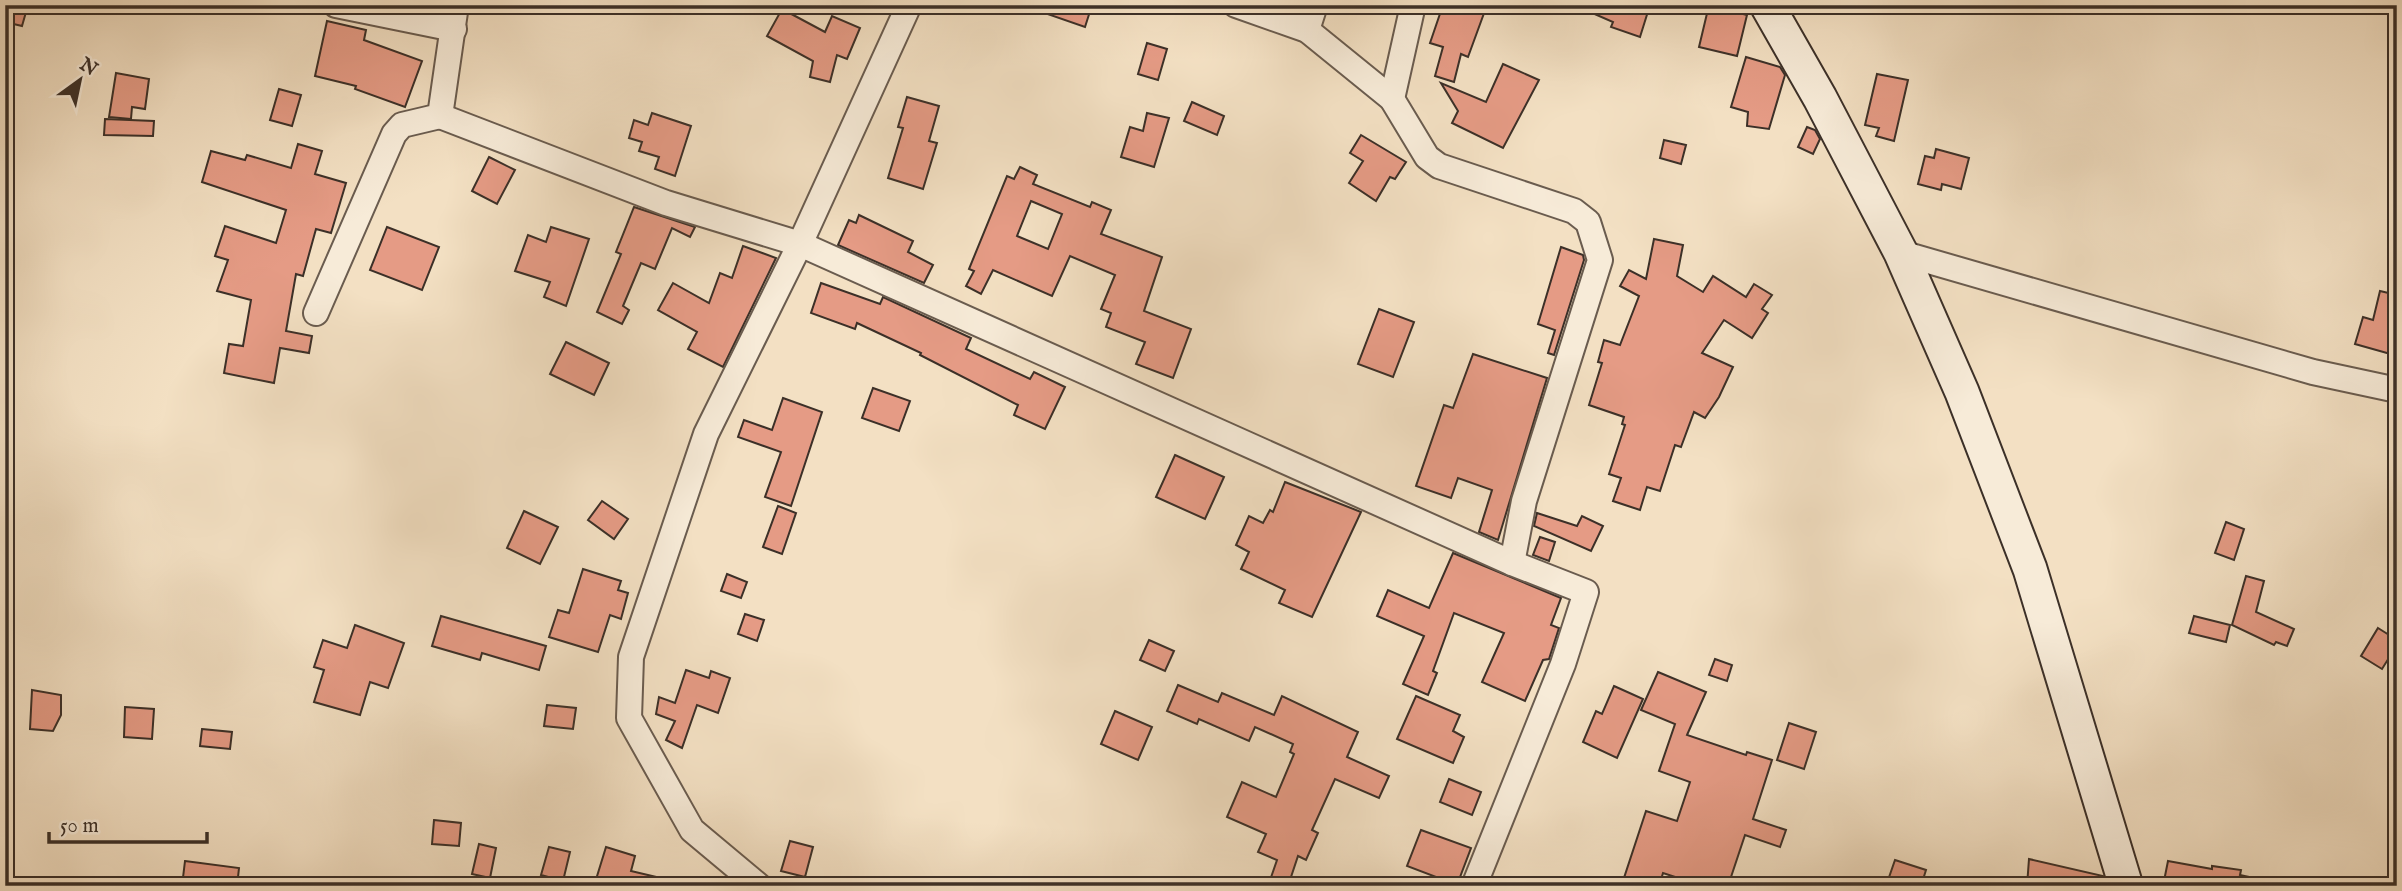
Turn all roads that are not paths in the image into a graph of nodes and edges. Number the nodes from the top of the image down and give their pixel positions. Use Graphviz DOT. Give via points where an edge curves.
graph roads {
  1 [pos="336,5"];
  2 [pos="909,5"];
  3 [pos="1236,5"];
  4 [pos="1315,5"];
  5 [pos="1413,5"];
  6 [pos="1767,5"];
  7 [pos="455,17"];
  8 [pos="1307,30"];
  9 [pos="1392,99"];
  10 [pos="440,116"];
  11 [pos="800,244"];
  12 [pos="1900,253"];
  13 [pos="316,313"];
  14 [pos="2397,390"];
  15 [pos="1512,563"];
  16 [pos="759,886"];
  17 [pos="1474,886"];
  18 [pos="2126,886"];
  1 -- 7 [label="street"];
  2 -- 11 [label="street"];
  3 -- 8 [label="street"];
  4 -- 8 [label="street"];
  5 -- 9 [label="street"];
  6 -- 12 [label="street" via="1821,98"];
  7 -- 10 [label="street"];
  8 -- 9 [label="street"];
  9 -- 15 [label="street" via="1427,157 1440,166 1574,211 1588,222 1594,235 1600,260 1524,500"];
  10 -- 11 [label="street" via="666,203"];
  10 -- 13 [label="street" via="402,125 394,134"];
  11 -- 15 [label="street"];
  11 -- 16 [label="street" via="706,433 631,657 629,718 692,830"];
  12 -- 14 [label="street" via="2313,372"];
  12 -- 18 [label="street" via="1962,393 2030,569"];
  15 -- 17 [label="street" via="1586,592 1563,664"];
}
